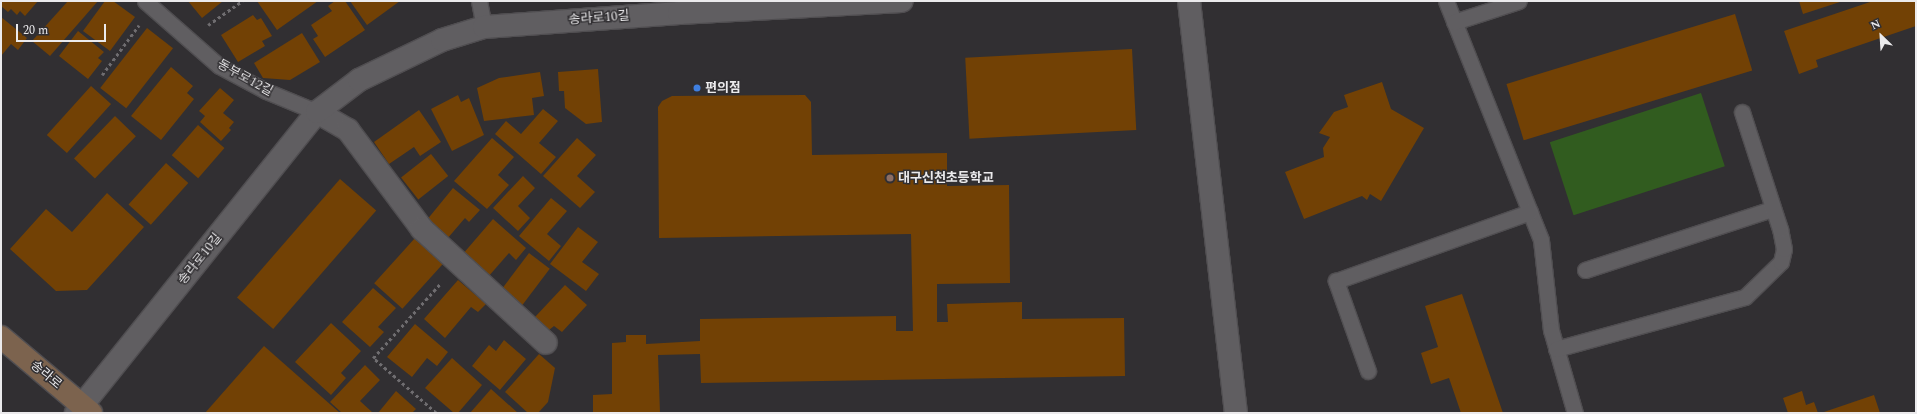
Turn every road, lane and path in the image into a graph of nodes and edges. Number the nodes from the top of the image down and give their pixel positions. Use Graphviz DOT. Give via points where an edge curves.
graph roads {
  1 [pos="242,1"];
  2 [pos="479,1"];
  3 [pos="902,1"];
  4 [pos="1189,1"];
  5 [pos="1446,1"];
  6 [pos="1519,1"];
  7 [pos="148,4"];
  8 [pos="1454,22"];
  9 [pos="484,27"];
  10 [pos="188,40"];
  11 [pos="102,75"];
  12 [pos="317,112"];
  13 [pos="1742,112"];
  14 [pos="1772,209"];
  15 [pos="1530,212"];
  16 [pos="459,263"];
  17 [pos="1585,270"];
  18 [pos="1,337"];
  19 [pos="546,343"];
  20 [pos="1556,349"];
  21 [pos="1368,371"];
  22 [pos="83,410"];
  23 [pos="436,413"];
  24 [pos="1236,413"];
  25 [pos="1576,413"];
  1 -- 10 [label="path"];
  2 -- 9 [label="lane"];
  3 -- 9 [label="street, 송라로10길"];
  4 -- 24 [label="street"];
  5 -- 8 [label="lane"];
  6 -- 8 [label="lane"];
  7 -- 10 [label="lane, 동부로12길"];
  7 -- 11 [label="path"];
  8 -- 15 [label="lane"];
  9 -- 12 [label="street, 송라로10길" via="442,40 359,80"];
  10 -- 12 [label="lane, 동부로12길" via="219,66 266,91"];
  12 -- 16 [label="street" via="348,130 422,229"];
  12 -- 22 [label="street, 송라로10길"];
  13 -- 14 [label="lane"];
  14 -- 17 [label="lane"];
  14 -- 20 [label="lane" via="1784,249 1781,262 1745,297"];
  15 -- 20 [label="lane" via="1541,240 1551,330"];
  15 -- 21 [label="lane" via="1336,281"];
  16 -- 19 [label="street"];
  16 -- 23 [label="path" via="373,358"];
  18 -- 22 [label="main road, 송라로"];
  20 -- 25 [label="lane"];
}
